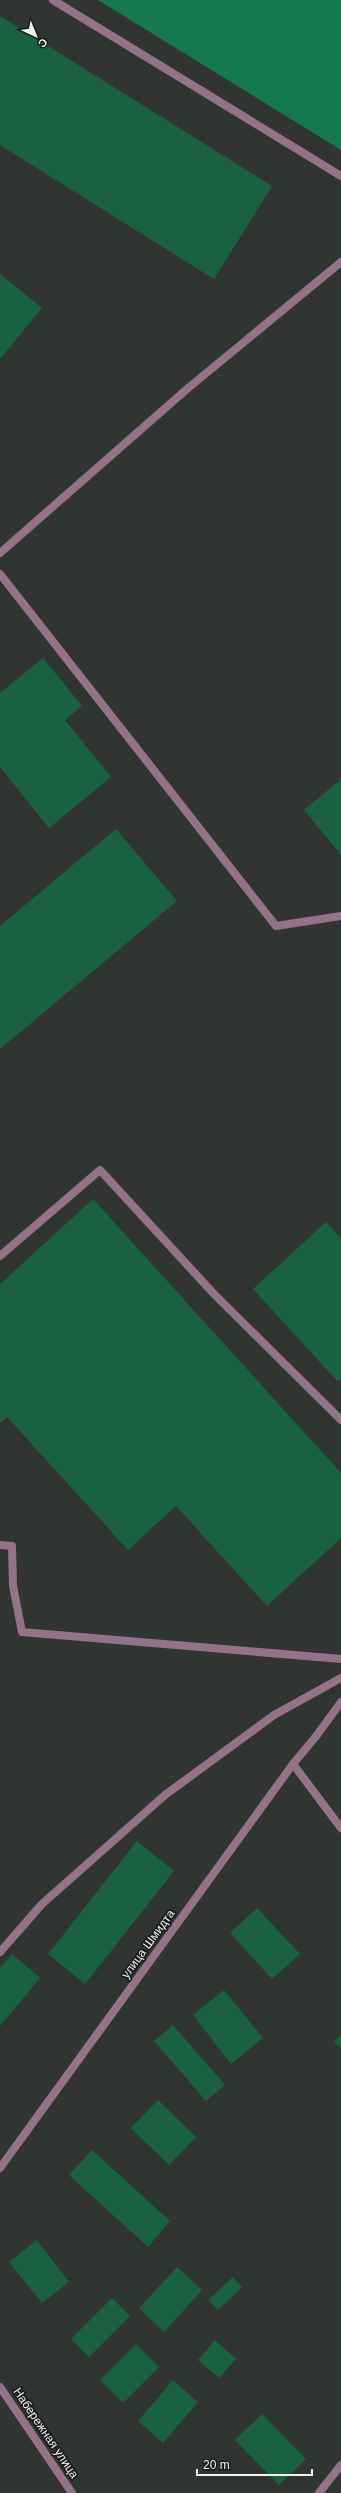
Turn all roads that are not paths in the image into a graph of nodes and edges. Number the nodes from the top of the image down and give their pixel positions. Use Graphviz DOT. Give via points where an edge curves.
graph roads {
  1 [pos="53,0"];
  2 [pos="341,176"];
  3 [pos="341,262"];
  4 [pos="0,553"];
  5 [pos="0,574"];
  6 [pos="341,916"];
  7 [pos="0,1256"];
  8 [pos="341,1420"];
  9 [pos="0,1546"];
  10 [pos="341,1659"];
  11 [pos="341,1678"];
  12 [pos="341,1702"];
  13 [pos="293,1764"];
  14 [pos="341,1828"];
  15 [pos="0,1952"];
  16 [pos="0,2168"];
  17 [pos="0,2387"];
  18 [pos="341,2465"];
  19 [pos="72,2493"];
  20 [pos="319,2493"];
  1 -- 2 [label="street"];
  3 -- 4 [label="street" via="187,390"];
  5 -- 6 [label="street" via="276,926"];
  7 -- 8 [label="street" via="100,1170 214,1294"];
  9 -- 10 [label="street" via="12,1546 13,1586 22,1632"];
  11 -- 15 [label="street" via="274,1715 165,1795 42,1904"];
  12 -- 13 [label="street, улица Шмидта"];
  13 -- 14 [label="street"];
  13 -- 16 [label="street, улица Шмидта"];
  17 -- 19 [label="street, Набережная улица"];
  18 -- 20 [label="street"];
}
